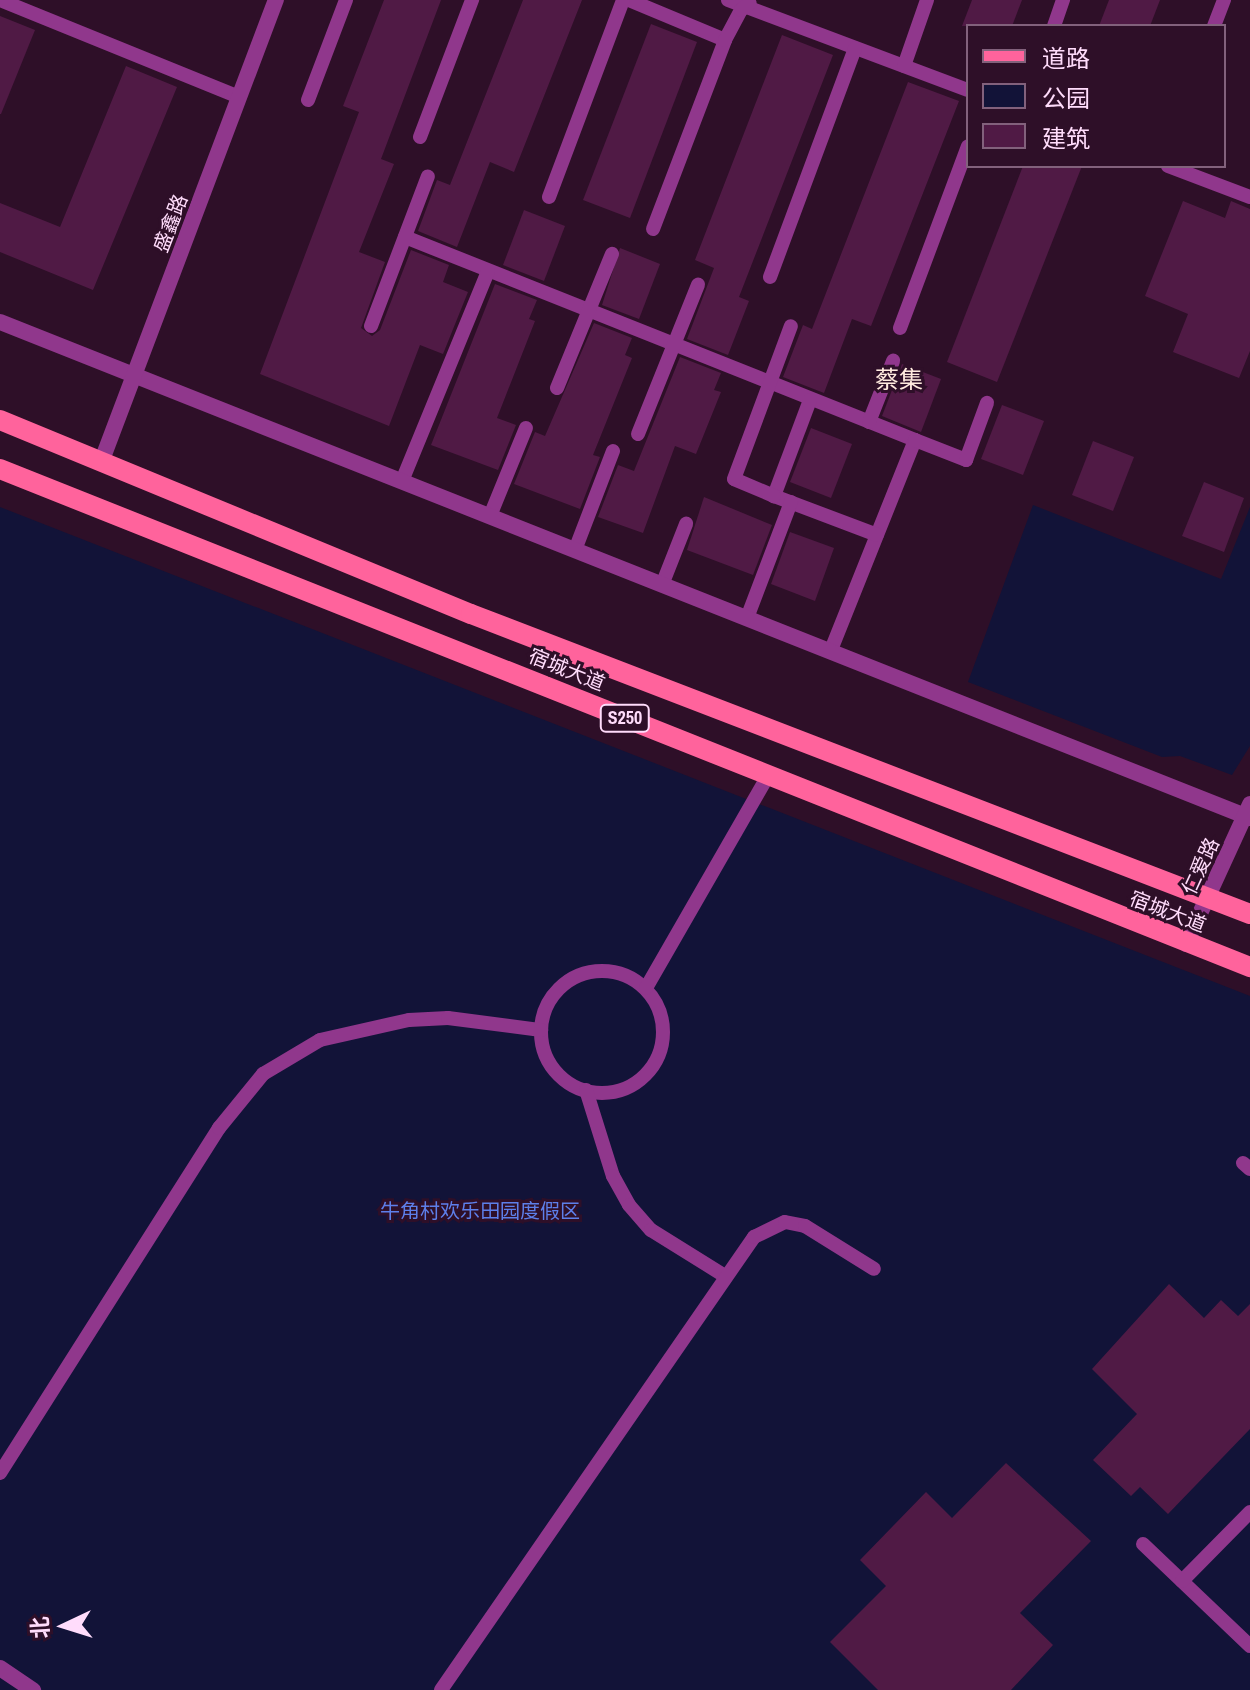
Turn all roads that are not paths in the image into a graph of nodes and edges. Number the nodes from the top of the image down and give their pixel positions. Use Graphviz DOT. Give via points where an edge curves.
graph roads {
  1 [pos="0,0"];
  2 [pos="276,0"];
  3 [pos="346,0"];
  4 [pos="472,0"];
  5 [pos="623,0"];
  6 [pos="629,0"];
  7 [pos="728,0"];
  8 [pos="927,0"];
  9 [pos="1063,0"];
  10 [pos="1224,0"];
  11 [pos="750,3"];
  12 [pos="1055,24"];
  13 [pos="1215,24"];
  14 [pos="725,40"];
  15 [pos="855,48"];
  16 [pos="904,66"];
  17 [pos="966,89"];
  18 [pos="239,97"];
  19 [pos="308,100"];
  20 [pos="420,137"];
  21 [pos="966,151"];
  22 [pos="1173,168"];
  23 [pos="428,176"];
  24 [pos="549,197"];
  25 [pos="1250,197"];
  26 [pos="653,229"];
  27 [pos="405,237"];
  28 [pos="612,254"];
  29 [pos="488,271"];
  30 [pos="770,277"];
  31 [pos="698,285"];
  32 [pos="588,311"];
  33 [pos="0,322"];
  34 [pos="371,326"];
  35 [pos="791,326"];
  36 [pos="900,328"];
  37 [pos="674,346"];
  38 [pos="893,361"];
  39 [pos="134,375"];
  40 [pos="771,385"];
  41 [pos="557,388"];
  42 [pos="810,400"];
  43 [pos="987,403"];
  44 [pos="0,420"];
  45 [pos="869,422"];
  46 [pos="526,428"];
  47 [pos="638,434"];
  48 [pos="915,440"];
  49 [pos="613,451"];
  50 [pos="102,460"];
  51 [pos="0,469"];
  52 [pos="402,481"];
  53 [pos="774,496"];
  54 [pos="791,502"];
  55 [pos="490,516"];
  56 [pos="686,524"];
  57 [pos="877,535"];
  58 [pos="575,550"];
  59 [pos="662,585"];
  60 [pos="747,618"];
  61 [pos="830,652"];
  62 [pos="768,776"];
  63 [pos="1248,813"];
  64 [pos="1207,898"];
  65 [pos="1250,914"];
  66 [pos="1186,944"];
  67 [pos="1250,967"];
  68 [pos="646,988"];
  69 [pos="541,1030"];
  70 [pos="586,1090"];
  71 [pos="874,1269"];
  72 [pos="725,1276"];
  73 [pos="0,1473"];
  74 [pos="1250,1512"];
  75 [pos="1143,1544"];
  76 [pos="1182,1581"];
  77 [pos="1250,1646"];
  78 [pos="0,1668"];
  79 [pos="33,1690"];
  80 [pos="441,1690"];
  1 -- 18 [label="lane"];
  2 -- 18 [label="street, 盛鑫路"];
  3 -- 19 [label="lane"];
  4 -- 20 [label="lane"];
  5 -- 24 [label="lane"];
  6 -- 14 [label="lane"];
  7 -- 11 [label="lane"];
  8 -- 16 [label="lane"];
  9 -- 12 [label="lane"];
  10 -- 13 [label="lane"];
  11 -- 14 [label="lane"];
  11 -- 15 [label="lane"];
  14 -- 26 [label="lane"];
  15 -- 16 [label="lane"];
  15 -- 30 [label="lane"];
  16 -- 17 [label="lane"];
  18 -- 39 [label="street, 盛鑫路"];
  21 -- 36 [label="lane"];
  22 -- 25 [label="lane"];
  23 -- 27 [label="lane"];
  27 -- 29 [label="lane"];
  27 -- 34 [label="lane"];
  28 -- 32 [label="lane"];
  29 -- 32 [label="lane"];
  29 -- 52 [label="lane"];
  31 -- 37 [label="lane"];
  32 -- 37 [label="lane"];
  32 -- 41 [label="lane"];
  33 -- 39 [label="street"];
  35 -- 40 [label="lane"];
  37 -- 40 [label="lane"];
  37 -- 47 [label="lane"];
  38 -- 45 [label="lane"];
  39 -- 50 [label="street, 盛鑫路"];
  39 -- 52 [label="street"];
  40 -- 42 [label="lane"];
  40 -- 53 [label="lane" via="734,479"];
  42 -- 45 [label="lane"];
  42 -- 53 [label="lane"];
  43 -- 48 [label="lane" via="966,460"];
  44 -- 50 [label="main road, 宿城大道 / S250"];
  45 -- 48 [label="lane"];
  46 -- 55 [label="lane"];
  48 -- 57 [label="lane"];
  49 -- 58 [label="lane"];
  50 -- 64 [label="main road, 宿城大道 / S250" via="486,620"];
  51 -- 62 [label="main road, 宿城大道 / S250"];
  52 -- 55 [label="street"];
  53 -- 54 [label="lane"];
  54 -- 57 [label="lane"];
  54 -- 60 [label="lane"];
  55 -- 58 [label="street"];
  56 -- 59 [label="lane"];
  57 -- 61 [label="lane"];
  58 -- 59 [label="street"];
  59 -- 60 [label="street"];
  60 -- 61 [label="street"];
  61 -- 63 [label="street"];
  62 -- 66 [label="main road, 宿城大道 / S250"];
  62 -- 68 [label="lane"];
  63 -- 64 [label="street, 仁爱路"];
  64 -- 65 [label="main road, 宿城大道 / S250"];
  64 -- 66 [label="street, 仁爱路"];
  66 -- 67 [label="main road, 宿城大道 / S250"];
  68 -- 69 [label="lane" via="610,971 571,979 550,1001"];
  68 -- 70 [label="lane" via="663,1025 654,1063 625,1089"];
  69 -- 70 [label="lane" via="553,1068"];
  69 -- 73 [label="lane" via="448,1018 409,1020 320,1040 263,1074 219,1128"];
  70 -- 72 [label="lane" via="613,1176 629,1205 651,1230"];
  71 -- 72 [label="lane" via="805,1226 785,1222 754,1237"];
  72 -- 80 [label="lane"];
  74 -- 76 [label="lane"];
  75 -- 76 [label="lane"];
  76 -- 77 [label="lane"];
  78 -- 79 [label="street"];
}
